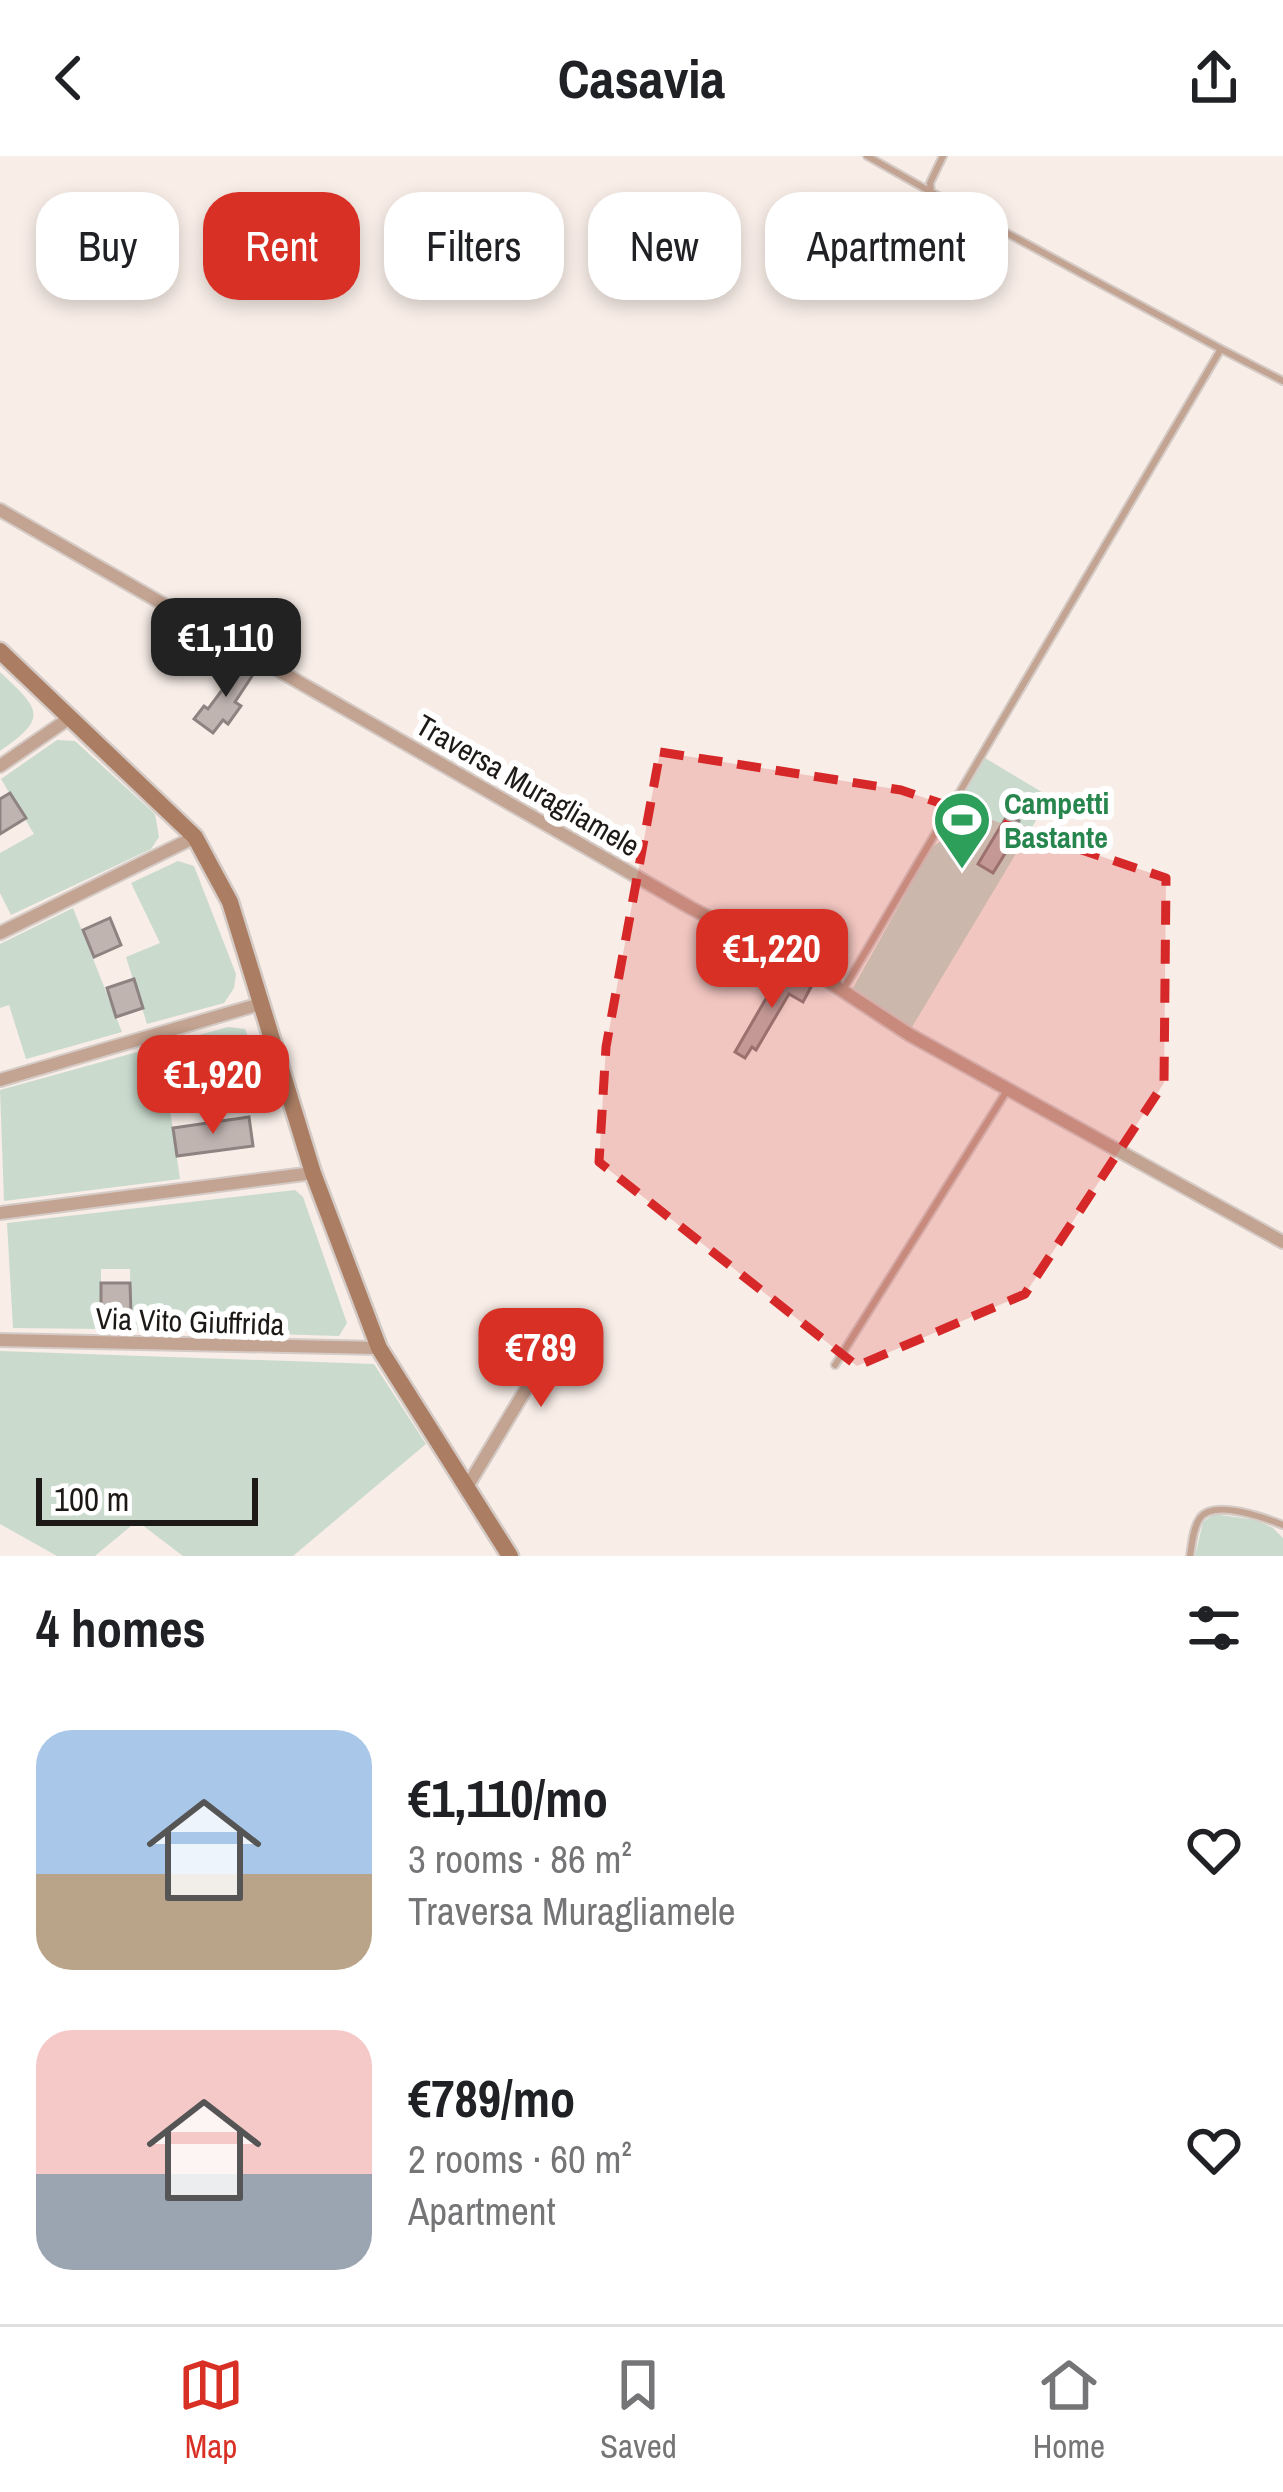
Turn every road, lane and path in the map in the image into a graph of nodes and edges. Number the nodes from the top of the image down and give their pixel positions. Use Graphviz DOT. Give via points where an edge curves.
graph roads {
  1 [pos="867,156"];
  2 [pos="943,156"];
  3 [pos="932,192"];
  4 [pos="1008,233"];
  5 [pos="1221,349"];
  6 [pos="1283,381"];
  7 [pos="0,510"];
  8 [pos="0,651"];
  9 [pos="71,717"];
  10 [pos="0,766"];
  11 [pos="195,837"];
  12 [pos="0,933"];
  13 [pos="843,991"];
  14 [pos="260,1004"];
  15 [pos="0,1079"];
  16 [pos="1008,1090"];
  17 [pos="313,1173"];
  18 [pos="0,1213"];
  19 [pos="1283,1243"];
  20 [pos="582,1316"];
  21 [pos="0,1340"];
  22 [pos="379,1348"];
  23 [pos="835,1365"];
  24 [pos="467,1487"];
  25 [pos="1283,1525"];
  26 [pos="510,1556"];
  27 [pos="1190,1556"];
  1 -- 3 [label="lane"];
  2 -- 3 [label="lane"];
  4 -- 5 [label="lane"];
  5 -- 6 [label="lane"];
  5 -- 13 [label="lane"];
  7 -- 13 [label="street, Traversa Muragliamele"];
  8 -- 9 [label="main road"];
  9 -- 10 [label="street"];
  9 -- 11 [label="main road"];
  11 -- 12 [label="street"];
  11 -- 14 [label="main road" via="230,902"];
  13 -- 16 [label="street, Traversa Muragliamele"];
  14 -- 15 [label="street"];
  14 -- 17 [label="main road"];
  16 -- 19 [label="street, Traversa Muragliamele"];
  16 -- 23 [label="lane"];
  17 -- 18 [label="street"];
  17 -- 22 [label="main road"];
  20 -- 24 [label="street" via="567,1342 549,1351"];
  21 -- 22 [label="street, Via Vito Giuffrida"];
  22 -- 24 [label="main road"];
  24 -- 26 [label="main road"];
  25 -- 27 [label="lane" via="1211,1510 1197,1524"];
}
